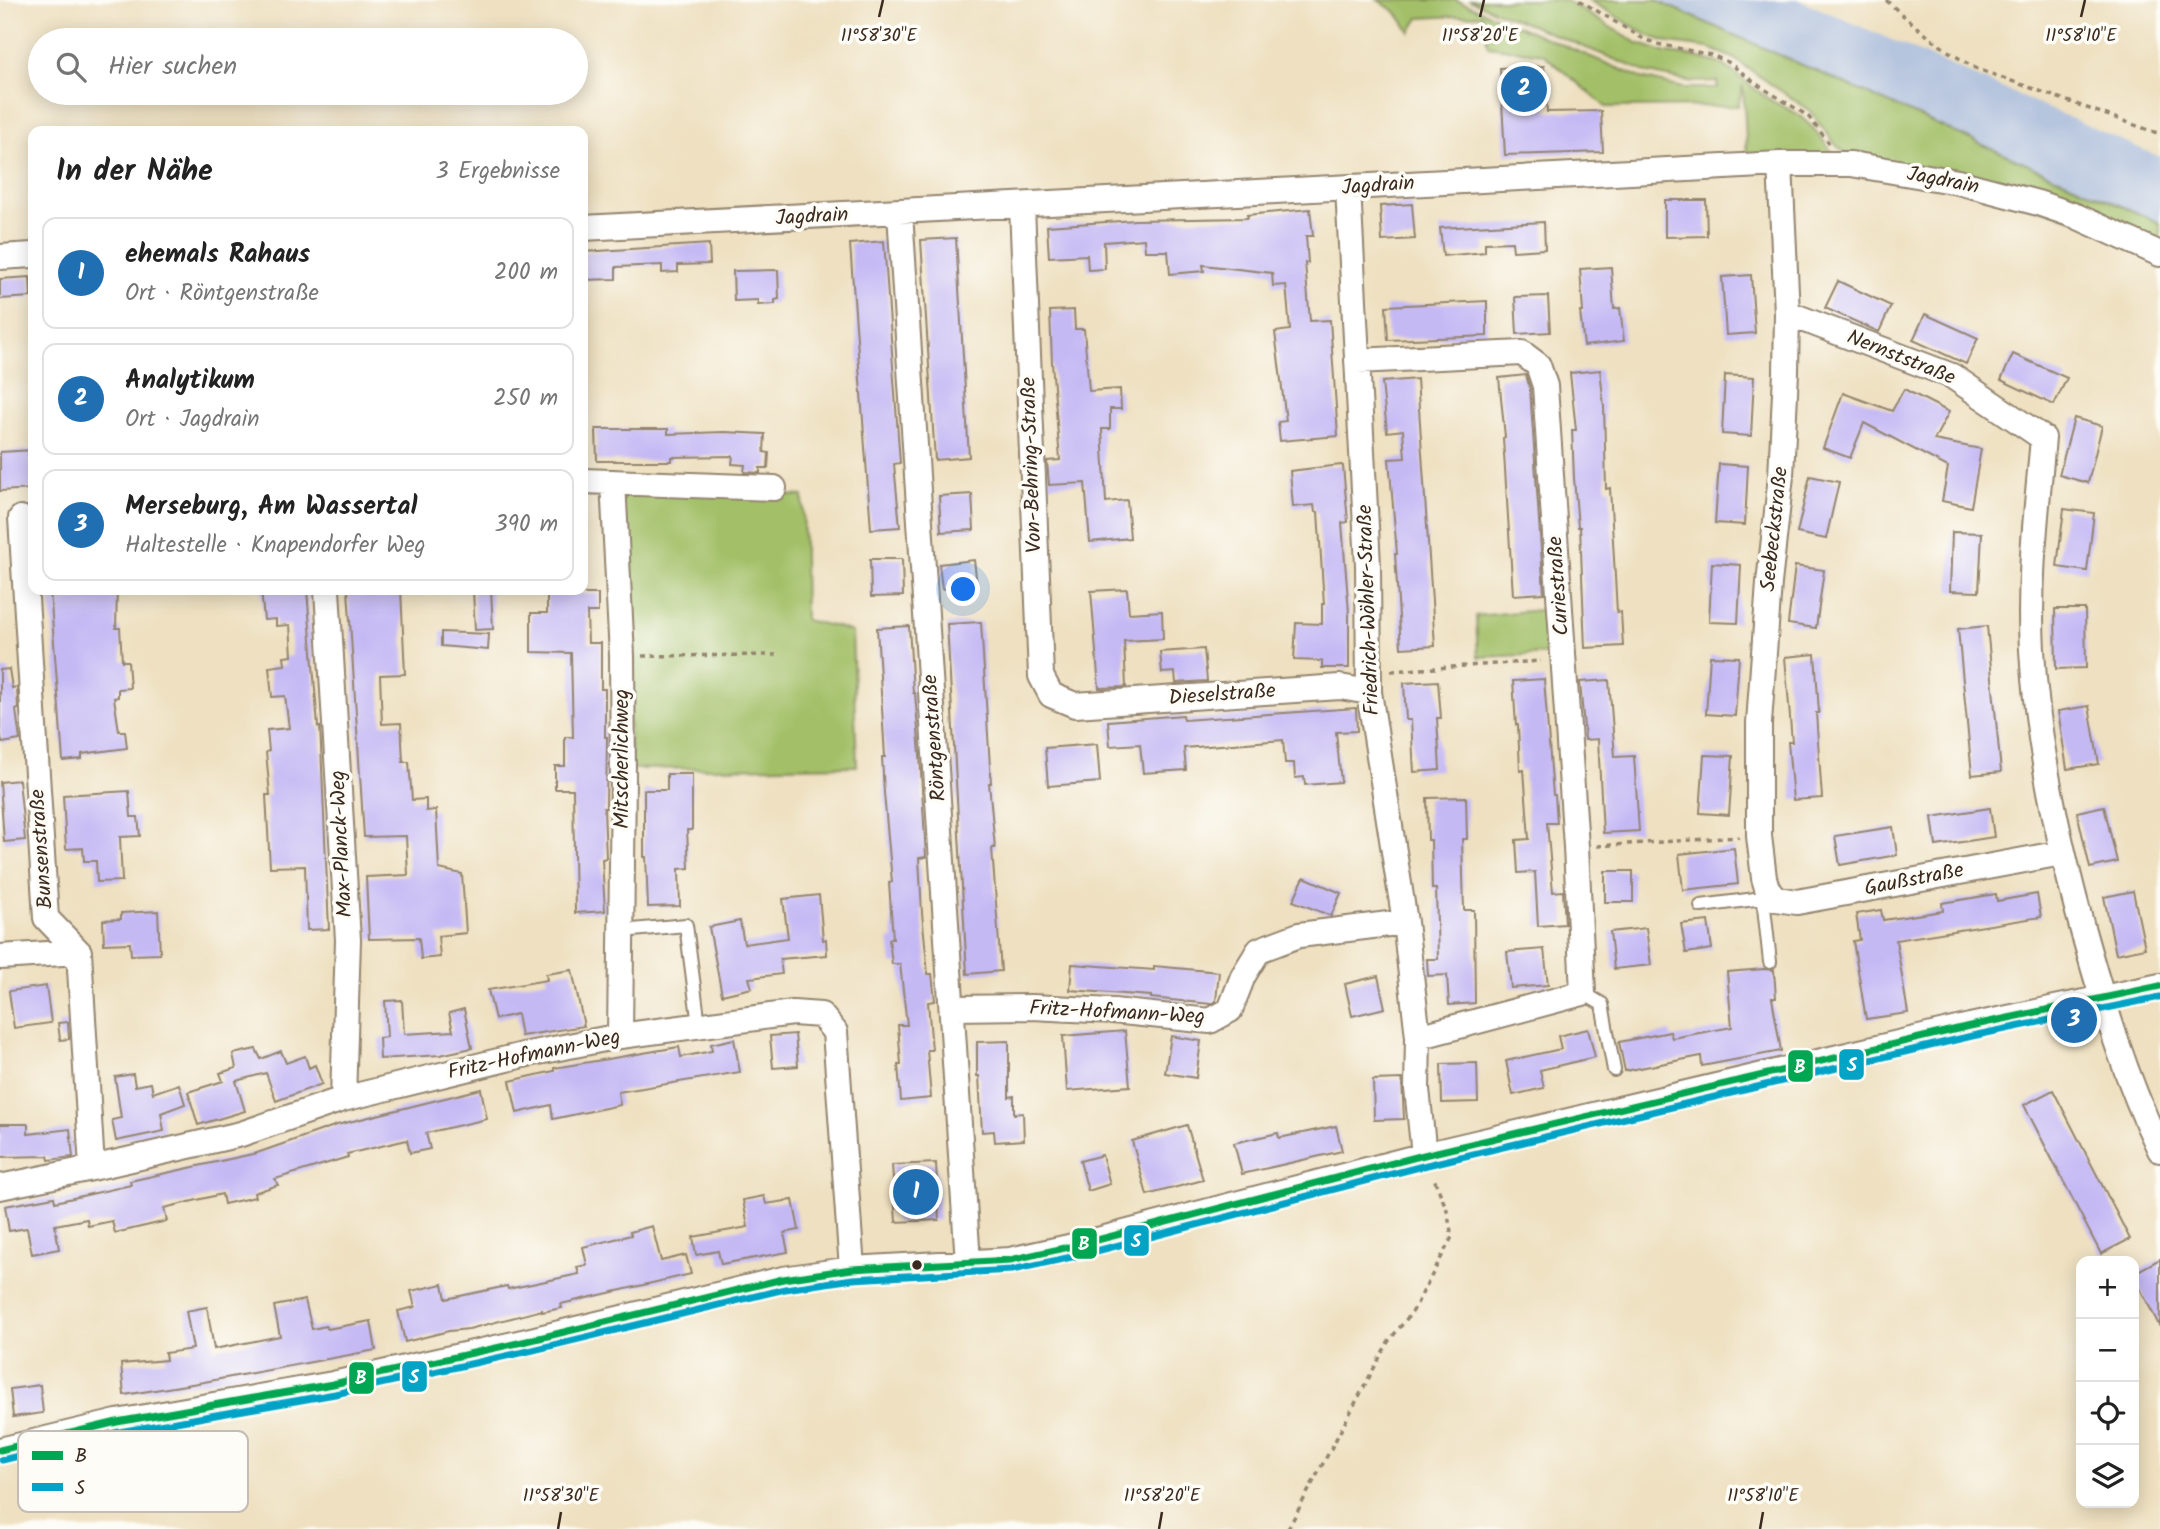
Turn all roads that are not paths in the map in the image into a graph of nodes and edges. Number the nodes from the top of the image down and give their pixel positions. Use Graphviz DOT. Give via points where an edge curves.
graph roads {
  1 [pos="1780,164"];
  2 [pos="1348,188"];
  3 [pos="1022,206"];
  4 [pos="900,213"];
  5 [pos="588,228"];
  6 [pos="2160,254"];
  7 [pos="28,255"];
  8 [pos="0,257"];
  9 [pos="1787,313"];
  10 [pos="1357,361"];
  11 [pos="588,481"];
  12 [pos="613,482"];
  13 [pos="774,488"];
  14 [pos="18,518"];
  15 [pos="327,595"];
  16 [pos="1368,682"];
  17 [pos="1075,705"];
  18 [pos="2062,852"];
  19 [pos="1767,895"];
  20 [pos="1701,906"];
  21 [pos="1405,922"];
  22 [pos="622,931"];
  23 [pos="79,952"];
  24 [pos="0,957"];
  25 [pos="1770,962"];
  26 [pos="2160,986"];
  27 [pos="1583,993"];
  28 [pos="2102,998"];
  29 [pos="953,1008"];
  30 [pos="699,1025"];
  31 [pos="620,1036"];
  32 [pos="1418,1037"];
  33 [pos="1614,1070"];
  34 [pos="343,1099"];
  35 [pos="2158,1142"];
  36 [pos="1424,1155"];
  37 [pos="92,1168"];
  38 [pos="0,1186"];
  39 [pos="968,1263"];
  40 [pos="852,1269"];
  41 [pos="79,1431"];
  42 [pos="18,1446"];
  43 [pos="0,1450"];
  1 -- 2 [label="street, Jagdrain"];
  1 -- 6 [label="street, Jagdrain" via="1851,164 1958,182 2076,216"];
  1 -- 9 [label="street, Seebeckstraße"];
  2 -- 3 [label="street, Jagdrain"];
  2 -- 10 [label="street, Friedrich-Wöhler-Straße"];
  3 -- 4 [label="street, Jagdrain"];
  3 -- 17 [label="street, Von-Behring-Straße" via="1041,676 1051,695"];
  4 -- 5 [label="street, Jagdrain"];
  4 -- 29 [label="street, Röntgenstraße"];
  7 -- 8 [label="street"];
  9 -- 18 [label="street, Nernststraße" via="1952,376 2043,438 2032,558 2032,649 2048,784"];
  9 -- 19 [label="street, Seebeckstraße" via="1781,476 1759,723 1759,836"];
  10 -- 16 [label="street, Friedrich-Wöhler-Straße" via="1368,565"];
  10 -- 27 [label="street, Curiestraße" via="1522,353 1538,365 1545,386"];
  11 -- 12 [label="street"];
  12 -- 13 [label="street"];
  12 -- 22 [label="street, Mitscherlichweg" via="622,656"];
  14 -- 23 [label="street, Bunsenstraße" via="46,918"];
  15 -- 34 [label="street, Max-Planck-Weg" via="348,940"];
  16 -- 17 [label="street, Dieselstraße"];
  16 -- 21 [label="street, Friedrich-Wöhler-Straße"];
  18 -- 19 [label="street, Gaußstraße" via="1797,902"];
  18 -- 28 [label="street"];
  19 -- 20 [label="lane"];
  19 -- 25 [label="lane"];
  21 -- 29 [label="street, Fritz-Hofmann-Weg" via="1299,935 1259,950 1242,976 1230,1010 1210,1021 1113,1011"];
  21 -- 32 [label="street, Friedrich-Wöhler-Straße"];
  22 -- 30 [label="lane" via="686,925"];
  22 -- 31 [label="street, Mitscherlichweg"];
  23 -- 24 [label="street"];
  23 -- 37 [label="street"];
  26 -- 28 [label="street"];
  27 -- 32 [label="street"];
  27 -- 33 [label="lane" via="1602,1004"];
  28 -- 35 [label="street" via="2129,1080"];
  28 -- 36 [label="street"];
  29 -- 39 [label="street, Röntgenstraße"];
  30 -- 31 [label="street, Fritz-Hofmann-Weg"];
  30 -- 40 [label="street, Fritz-Hofmann-Weg" via="793,1013 821,1015 835,1032"];
  31 -- 34 [label="street, Fritz-Hofmann-Weg"];
  32 -- 36 [label="street, Friedrich-Wöhler-Straße" via="1417,1089"];
  34 -- 37 [label="street, Fritz-Hofmann-Weg" via="241,1134"];
  36 -- 39 [label="street" via="1078,1245 1010,1260"];
  37 -- 38 [label="street, Fritz-Hofmann-Weg"];
  39 -- 40 [label="street"];
  40 -- 41 [label="street" via="783,1279 346,1381"];
  42 -- 43 [label="street"];
}
